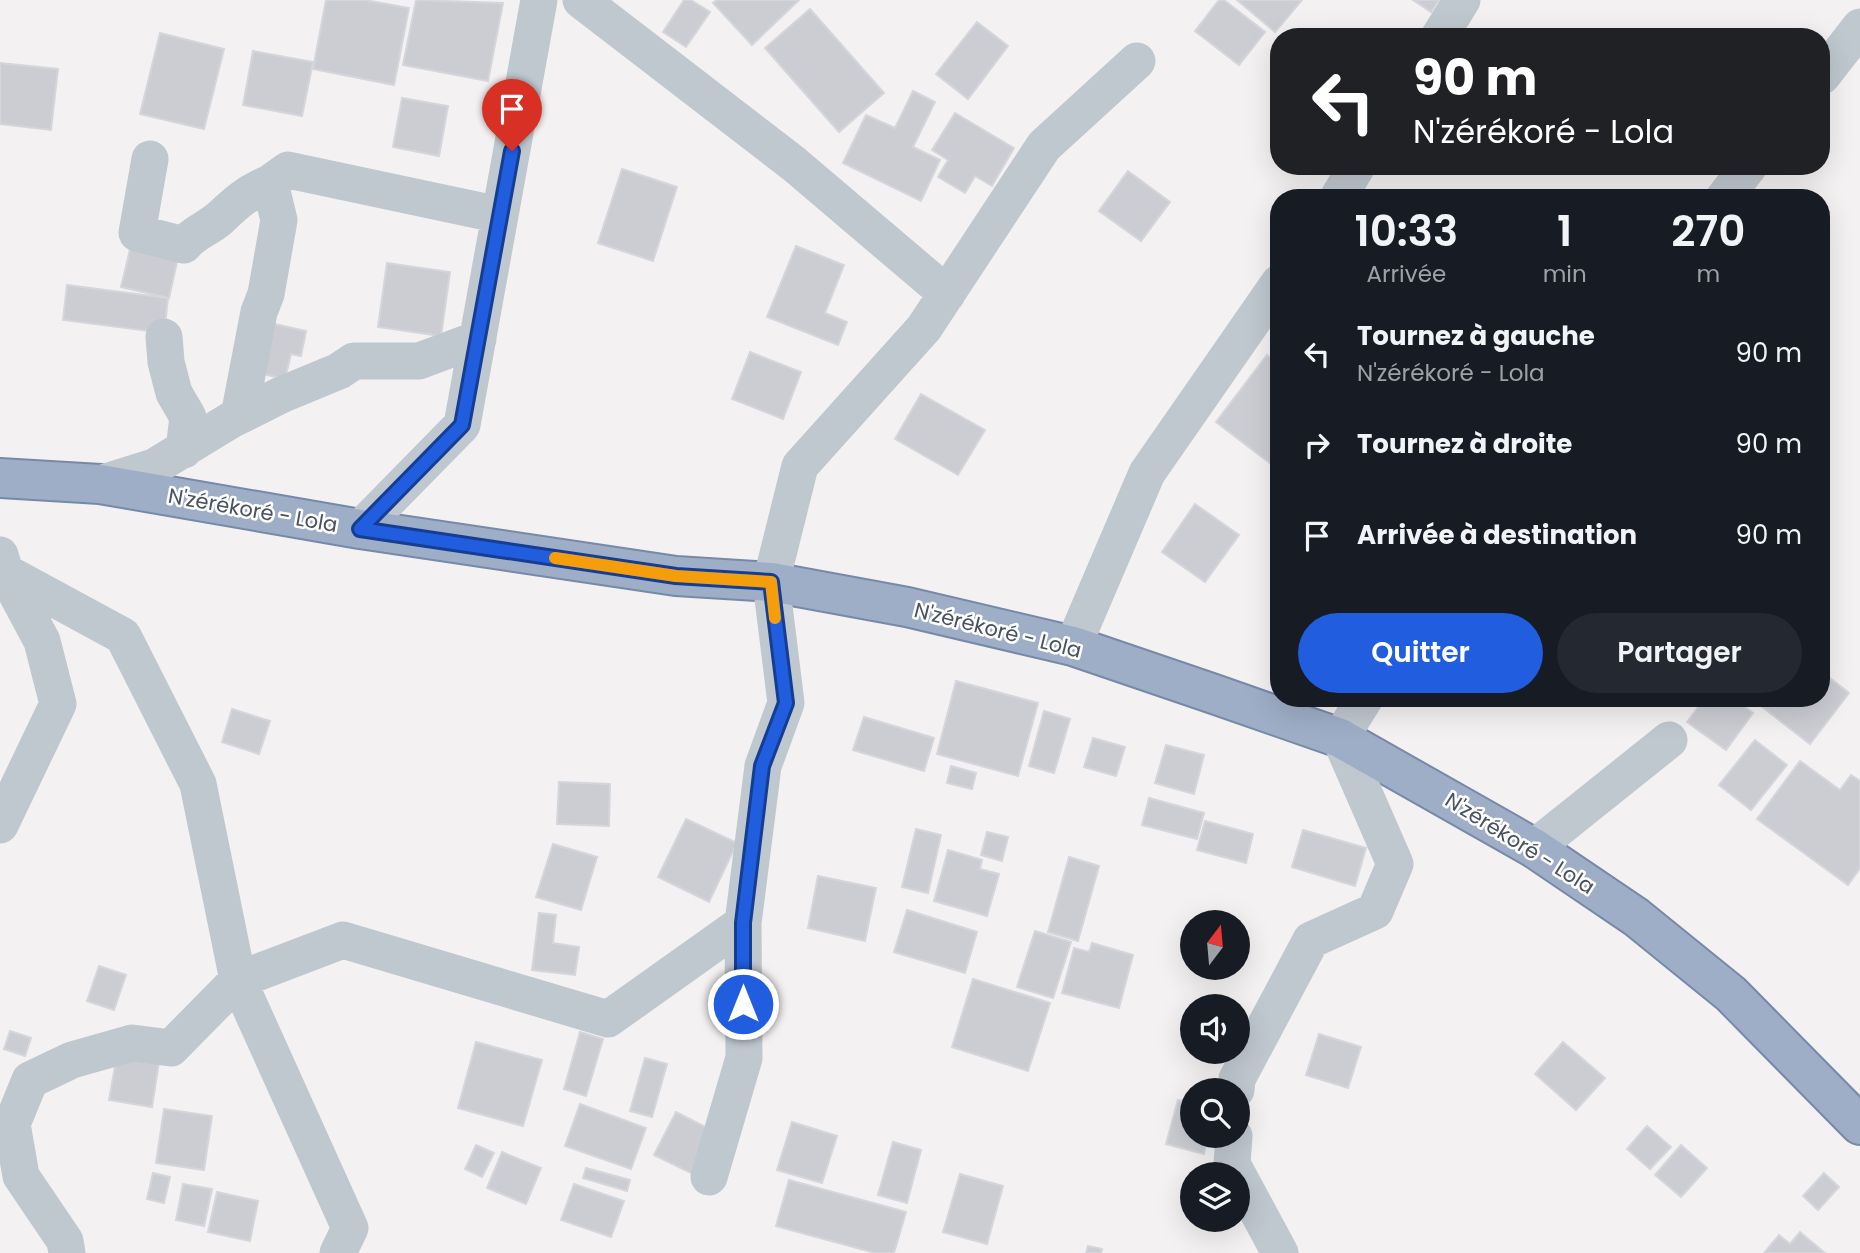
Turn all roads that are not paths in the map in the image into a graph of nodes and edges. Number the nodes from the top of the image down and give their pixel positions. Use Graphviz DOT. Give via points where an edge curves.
graph roads {
  1 [pos="539,0"];
  2 [pos="581,0"];
  3 [pos="1462,0"];
  4 [pos="1860,27"];
  5 [pos="1445,28"];
  6 [pos="1137,61"];
  7 [pos="1830,66"];
  8 [pos="150,159"];
  9 [pos="1742,175"];
  10 [pos="270,183"];
  11 [pos="1731,189"];
  12 [pos="500,215"];
  13 [pos="947,294"];
  14 [pos="1270,295"];
  15 [pos="164,337"];
  16 [pos="478,339"];
  17 [pos="239,416"];
  18 [pos="184,450"];
  19 [pos="0,478"];
  20 [pos="100,484"];
  21 [pos="360,529"];
  22 [pos="3,563"];
  23 [pos="771,582"];
  24 [pos="1073,646"];
  25 [pos="1359,707"];
  26 [pos="1340,738"];
  27 [pos="1669,740"];
  28 [pos="0,825"];
  29 [pos="1534,848"];
  30 [pos="743,923"];
  31 [pos="238,980"];
  32 [pos="1238,1078"];
  33 [pos="1860,1125"];
  34 [pos="1233,1148"];
  35 [pos="709,1177"];
  36 [pos="67,1253"];
  37 [pos="338,1253"];
  38 [pos="1280,1253"];
  1 -- 12 [label="street"];
  2 -- 13 [label="street" via="794,164"];
  3 -- 5 [label="street"];
  4 -- 7 [label="street"];
  6 -- 13 [label="street" via="1044,146"];
  8 -- 10 [label="street" via="137,233 184,245 234,202"];
  9 -- 11 [label="street"];
  10 -- 12 [label="street" via="288,170"];
  10 -- 17 [label="street" via="279,220"];
  12 -- 16 [label="street"];
  13 -- 23 [label="street" via="925,328 800,466"];
  14 -- 24 [label="street" via="1147,473"];
  15 -- 18 [label="street" via="174,393 188,417"];
  16 -- 17 [label="street" via="419,361 355,361"];
  16 -- 21 [label="street" via="462,425"];
  17 -- 18 [label="street"];
  18 -- 20 [label="street" via="154,467"];
  19 -- 20 [label="highway, N'zérékoré - Lola"];
  20 -- 21 [label="highway, N'zérékoré - Lola"];
  21 -- 23 [label="highway, N'zérékoré - Lola" via="676,576"];
  22 -- 28 [label="street" via="42,641 58,704"];
  22 -- 31 [label="street" via="122,636 198,784"];
  23 -- 24 [label="highway, N'zérékoré - Lola" via="906,607"];
  23 -- 30 [label="street" via="786,703 762,766"];
  24 -- 26 [label="highway, N'zérékoré - Lola"];
  25 -- 26 [label="street"];
  26 -- 29 [label="highway, N'zérékoré - Lola"];
  26 -- 32 [label="street" via="1395,864 1375,911 1311,940"];
  27 -- 29 [label="street"];
  29 -- 33 [label="highway, N'zérékoré - Lola" via="1636,917 1731,994"];
  30 -- 31 [label="street" via="608,1019 343,940"];
  30 -- 35 [label="street" via="744,1058"];
  31 -- 36 [label="street" via="171,1048 132,1043 72,1060 30,1080 12,1124 21,1176 65,1241"];
  31 -- 37 [label="street" via="350,1228"];
  34 -- 38 [label="street" via="1232,1164"];
}
